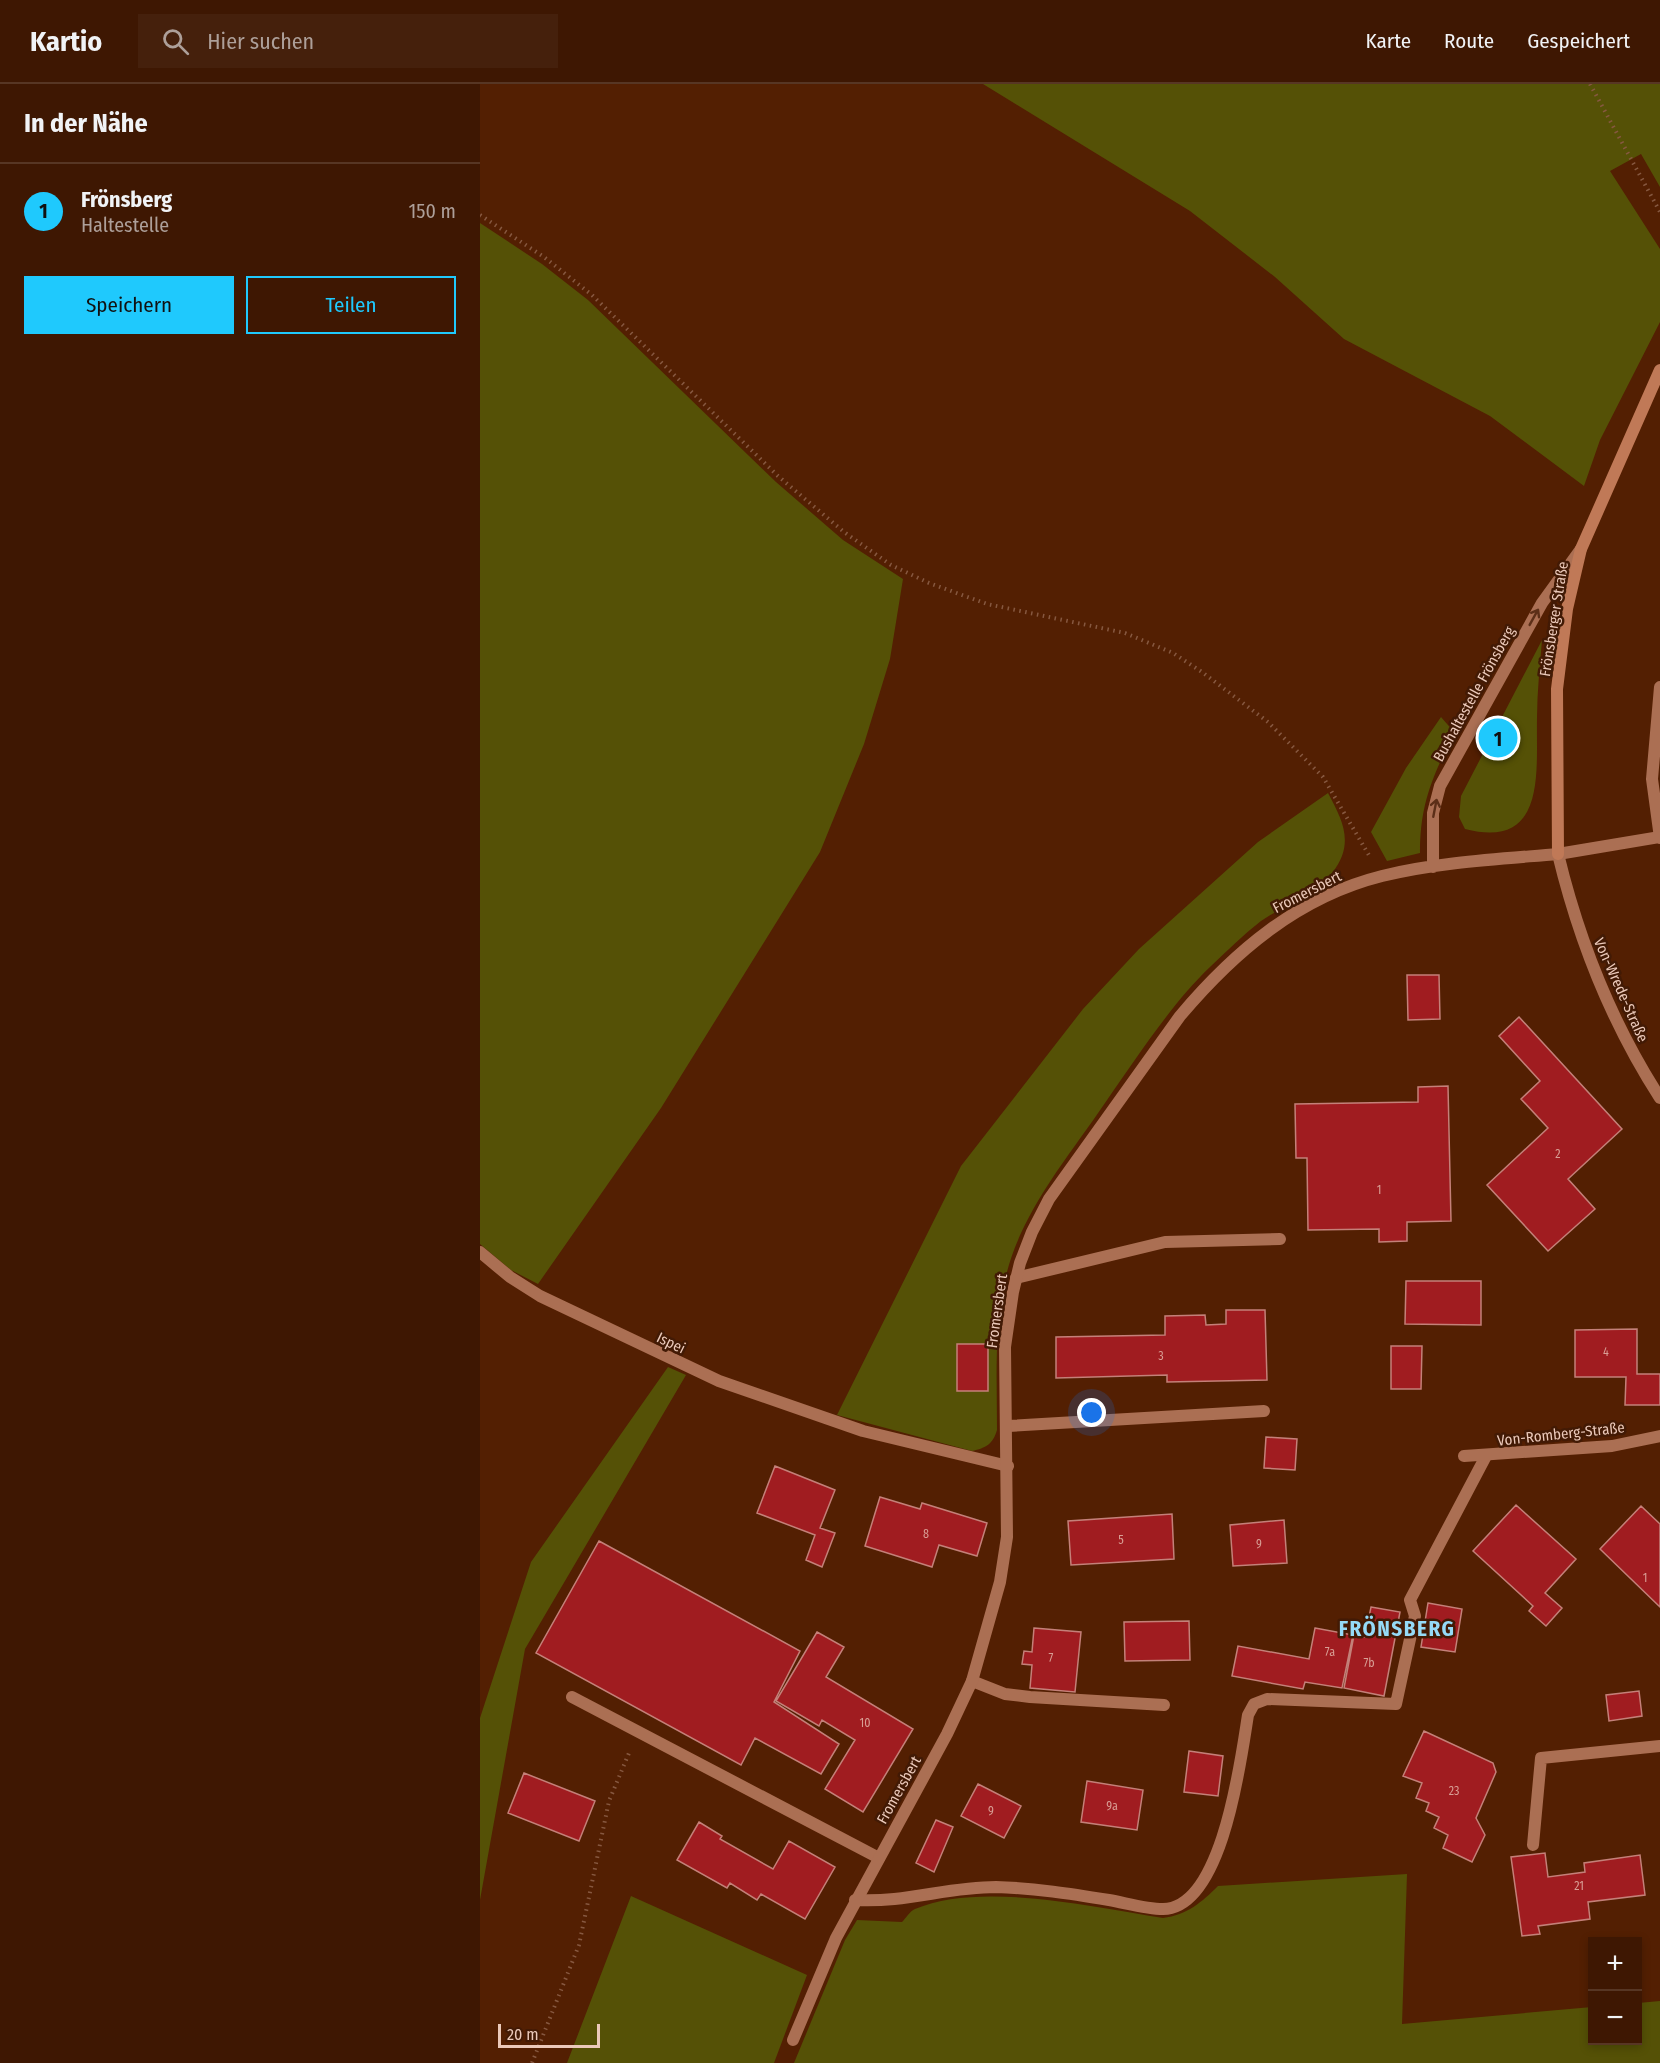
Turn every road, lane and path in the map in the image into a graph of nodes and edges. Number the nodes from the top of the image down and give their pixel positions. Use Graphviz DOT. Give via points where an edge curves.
graph roads {
  1 [pos="1590,84"];
  2 [pos="1660,212"];
  3 [pos="480,215"];
  4 [pos="1660,369"];
  5 [pos="1581,549"];
  6 [pos="1660,687"];
  7 [pos="1660,837"];
  8 [pos="1558,854"];
  9 [pos="1433,867"];
  10 [pos="1380,876"];
  11 [pos="1660,1098"];
  12 [pos="1280,1239"];
  13 [pos="480,1252"];
  14 [pos="1016,1278"];
  15 [pos="1264,1411"];
  16 [pos="1008,1426"];
  17 [pos="1660,1436"];
  18 [pos="1464,1455"];
  19 [pos="1486,1456"];
  20 [pos="1008,1466"];
  21 [pos="972,1681"];
  22 [pos="572,1697"];
  23 [pos="1164,1705"];
  24 [pos="639,1732"];
  25 [pos="1660,1746"];
  26 [pos="1533,1845"];
  27 [pos="879,1858"];
  28 [pos="855,1900"];
  29 [pos="793,2040"];
  30 [pos="532,2063"];
  1 -- 2 [label="path"];
  3 -- 10 [label="path" via="544,257 591,295 778,476 844,532 891,565 987,604 1125,633 1173,653 1202,672 1268,722 1323,777"];
  4 -- 5 [label="street, Frönsberger Straße"];
  5 -- 8 [label="street, Frönsberger Straße" via="1567,609 1557,689"];
  9 -- 5 [label="street, Bushaltestelle Frönsberg, one-way" via="1433,813 1440,786 1542,603"];
  6 -- 7 [label="street" via="1652,779"];
  7 -- 8 [label="street, Fromersbert"];
  8 -- 9 [label="street, Fromersbert"];
  8 -- 11 [label="street, Von-Wrede-Straße" via="1592,970 1636,1061"];
  9 -- 10 [label="street, Fromersbert"];
  10 -- 14 [label="street, Fromersbert" via="1287,917 1233,958 1203,988 1049,1199"];
  12 -- 14 [label="street" via="1165,1242"];
  13 -- 20 [label="street, Ispei" via="540,1296 719,1381 863,1431"];
  14 -- 16 [label="street, Fromersbert" via="1005,1347"];
  15 -- 16 [label="street"];
  16 -- 20 [label="street, Fromersbert"];
  17 -- 19 [label="street, Von-Romberg-Straße" via="1612,1446"];
  18 -- 19 [label="street, Von-Romberg-Straße"];
  19 -- 28 [label="street" via="1410,1600 1415,1616 1396,1704 1268,1699 1254,1704 1248,1714 1229,1820 1210,1867 1189,1898 1164,1909 1065,1893 995,1887 885,1902"];
  20 -- 21 [label="street, Fromersbert" via="1007,1537 1002,1571"];
  21 -- 23 [label="street" via="1005,1694"];
  21 -- 27 [label="street, Fromersbert"];
  22 -- 24 [label="street"];
  24 -- 27 [label="street"];
  24 -- 30 [label="path" via="609,1801 579,1945"];
  25 -- 26 [label="street" via="1540,1758"];
  27 -- 28 [label="street, Fromersbert"];
  28 -- 29 [label="street, Fromersbert"];
}
